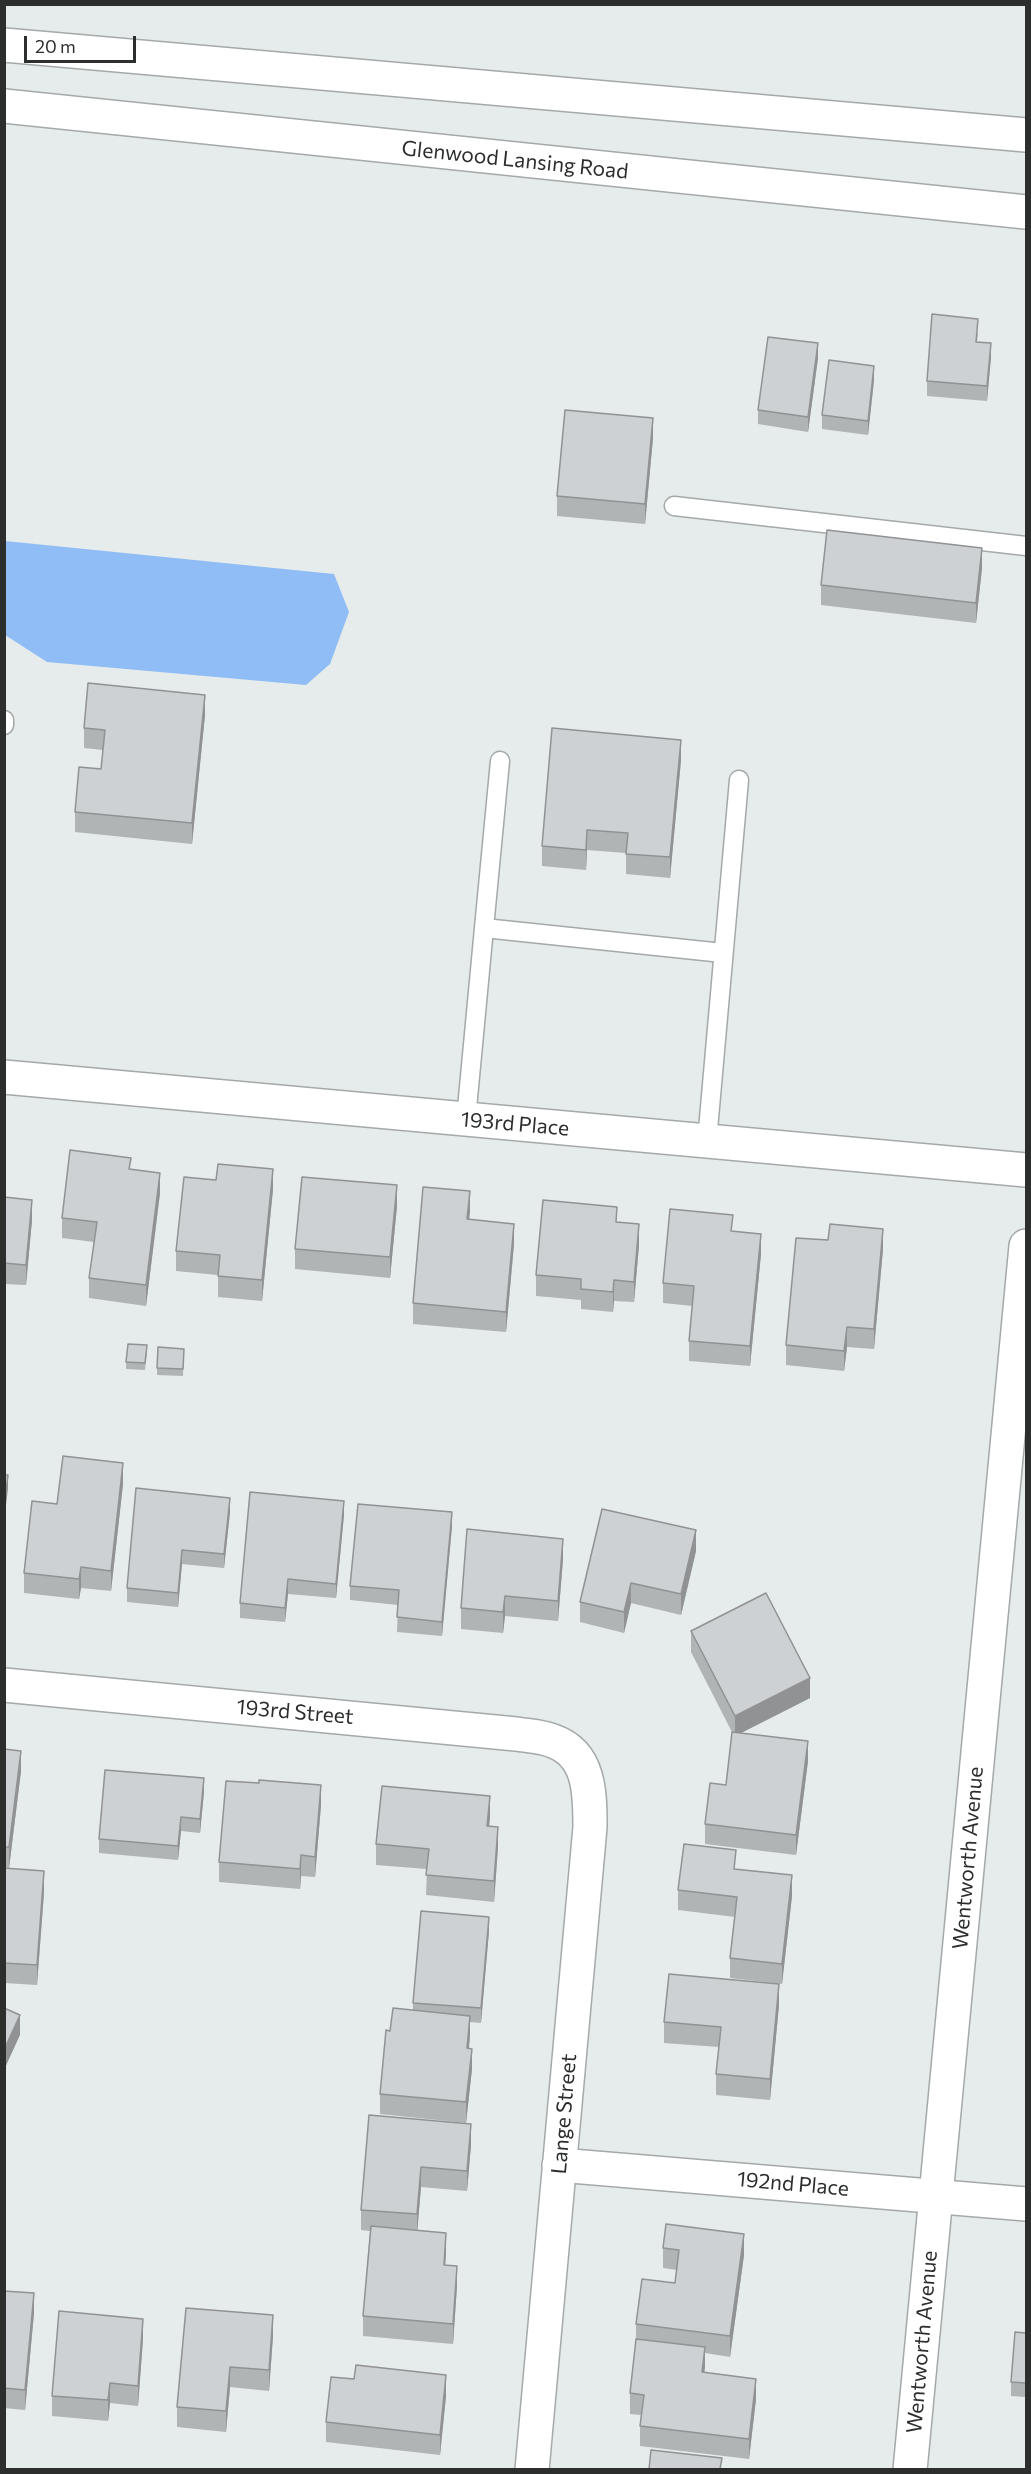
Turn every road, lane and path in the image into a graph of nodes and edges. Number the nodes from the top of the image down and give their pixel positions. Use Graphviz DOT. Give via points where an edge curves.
graph roads {
  1 [pos="4,45"];
  2 [pos="4,106"];
  3 [pos="1026,135"];
  4 [pos="1026,212"];
  5 [pos="674,506"];
  6 [pos="1026,546"];
  7 [pos="500,761"];
  8 [pos="739,780"];
  9 [pos="484,928"];
  10 [pos="723,953"];
  11 [pos="4,1077"];
  12 [pos="466,1119"];
  13 [pos="707,1141"];
  14 [pos="1026,1170"];
  15 [pos="1026,1246"];
  16 [pos="4,1684"];
  17 [pos="580,1759"];
  18 [pos="559,2165"];
  19 [pos="936,2196"];
  20 [pos="1026,2204"];
  21 [pos="532,2469"];
  22 [pos="910,2469"];
  1 -- 3 [label="street"];
  2 -- 4 [label="street, Glenwood Lansing Road"];
  5 -- 6 [label="lane"];
  7 -- 9 [label="lane"];
  8 -- 10 [label="lane"];
  9 -- 10 [label="lane"];
  9 -- 12 [label="lane"];
  10 -- 13 [label="lane"];
  11 -- 12 [label="street, 193rd Place"];
  12 -- 13 [label="street, 193rd Place"];
  13 -- 14 [label="street, 193rd Place"];
  15 -- 19 [label="street, Wentworth Avenue"];
  16 -- 17 [label="street, 193rd Street" via="516,1734 554,1741"];
  17 -- 18 [label="street, Lange Street" via="590,1791 590,1827"];
  18 -- 19 [label="street, 192nd Place"];
  18 -- 21 [label="street, Lange Street"];
  19 -- 20 [label="street, 192nd Place"];
  19 -- 22 [label="street, Wentworth Avenue"];
}
